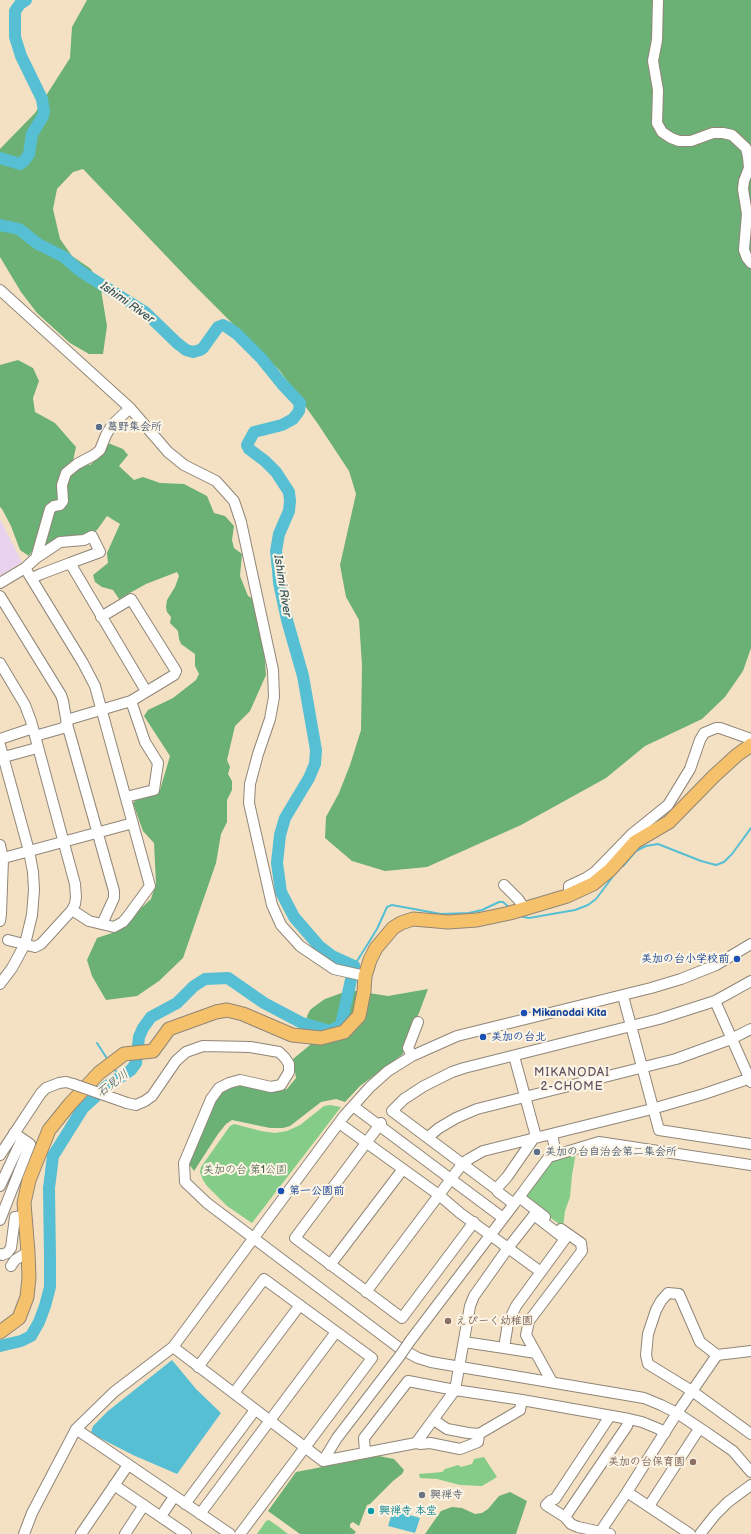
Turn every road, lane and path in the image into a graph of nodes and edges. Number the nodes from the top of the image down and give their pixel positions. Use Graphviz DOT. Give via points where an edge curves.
graph roads {
  1 [pos="658,0"];
  2 [pos="751,263"];
  3 [pos="0,290"];
  4 [pos="130,408"];
  5 [pos="36,558"];
  6 [pos="70,563"];
  7 [pos="25,568"];
  8 [pos="32,578"];
  9 [pos="0,583"];
  10 [pos="0,596"];
  11 [pos="102,617"];
  12 [pos="0,663"];
  13 [pos="146,691"];
  14 [pos="131,701"];
  15 [pos="102,710"];
  16 [pos="67,724"];
  17 [pos="34,732"];
  18 [pos="0,739"];
  19 [pos="751,739"];
  20 [pos="751,744"];
  21 [pos="0,745"];
  22 [pos="37,748"];
  23 [pos="4,757"];
  24 [pos="126,797"];
  25 [pos="133,823"];
  26 [pos="98,833"];
  27 [pos="63,842"];
  28 [pos="0,845"];
  29 [pos="29,851"];
  30 [pos="2,859"];
  31 [pos="594,884"];
  32 [pos="504,885"];
  33 [pos="72,910"];
  34 [pos="518,911"];
  35 [pos="0,921"];
  36 [pos="102,924"];
  37 [pos="8,940"];
  38 [pos="25,944"];
  39 [pos="751,944"];
  40 [pos="364,976"];
  41 [pos="751,980"];
  42 [pos="0,984"];
  43 [pos="623,996"];
  44 [pos="715,1001"];
  45 [pos="418,1022"];
  46 [pos="632,1026"];
  47 [pos="751,1029"];
  48 [pos="732,1039"];
  49 [pos="412,1056"];
  50 [pos="514,1056"];
  51 [pos="642,1068"];
  52 [pos="751,1080"];
  53 [pos="525,1096"];
  54 [pos="357,1109"];
  55 [pos="652,1109"];
  56 [pos="339,1123"];
  57 [pos="380,1124"];
  58 [pos="552,1134"];
  59 [pos="18,1136"];
  60 [pos="428,1137"];
  61 [pos="534,1138"];
  62 [pos="367,1142"];
  63 [pos="751,1144"];
  64 [pos="0,1155"];
  65 [pos="556,1155"];
  66 [pos="463,1163"];
  67 [pos="751,1165"];
  68 [pos="402,1169"];
  69 [pos="451,1179"];
  70 [pos="0,1186"];
  71 [pos="496,1189"];
  72 [pos="439,1195"];
  73 [pos="516,1201"];
  74 [pos="25,1216"];
  75 [pos="503,1218"];
  76 [pos="0,1220"];
  77 [pos="474,1222"];
  78 [pos="491,1234"];
  79 [pos="253,1238"];
  80 [pos="508,1248"];
  81 [pos="28,1252"];
  82 [pos="0,1254"];
  83 [pos="330,1265"];
  84 [pos="11,1266"];
  85 [pos="541,1272"];
  86 [pos="366,1292"];
  87 [pos="300,1305"];
  88 [pos="0,1332"];
  89 [pos="336,1332"];
  90 [pos="464,1342"];
  91 [pos="174,1347"];
  92 [pos="504,1348"];
  93 [pos="751,1351"];
  94 [pos="536,1353"];
  95 [pos="718,1355"];
  96 [pos="459,1366"];
  97 [pos="198,1367"];
  98 [pos="552,1382"];
  99 [pos="455,1390"];
  100 [pos="692,1391"];
  101 [pos="234,1393"];
  102 [pos="522,1400"];
  103 [pos="255,1410"];
  104 [pos="677,1413"];
  105 [pos="610,1416"];
  106 [pos="629,1419"];
  107 [pos="269,1420"];
  108 [pos="434,1420"];
  109 [pos="76,1429"];
  110 [pos="697,1432"];
  111 [pos="665,1433"];
  112 [pos="480,1434"];
  113 [pos="751,1434"];
  114 [pos="416,1443"];
  115 [pos="304,1448"];
  116 [pos="365,1453"];
  117 [pos="323,1461"];
  118 [pos="128,1465"];
  119 [pos="751,1472"];
  120 [pos="114,1485"];
  121 [pos="751,1485"];
  122 [pos="627,1492"];
  123 [pos="174,1497"];
  124 [pos="185,1504"];
  125 [pos="144,1506"];
  126 [pos="648,1506"];
  127 [pos="200,1514"];
  128 [pos="161,1516"];
  129 [pos="565,1517"];
  130 [pos="171,1530"];
  131 [pos="224,1532"];
  132 [pos="605,1533"];
  133 [pos="24,1534"];
  134 [pos="81,1534"];
  135 [pos="125,1534"];
  136 [pos="186,1534"];
  137 [pos="240,1534"];
  138 [pos="690,1534"];
  139 [pos="700,1534"];
  1 -- 2 [label="street" via="657,40 653,61 658,90 657,123 662,132 679,141 691,142 713,133 723,133 732,135 746,148 749,168 743,189 747,214 744,250"];
  3 -- 4 [label="street"];
  4 -- 5 [label="street" via="112,425 100,450 66,473 62,485 63,501 50,509"];
  4 -- 40 [label="street" via="168,452 184,465 216,481 234,501 239,512 273,670 274,697 250,784 249,803 272,905 281,925 300,946 334,969"];
  5 -- 6 [label="street" via="60,542 84,540 92,536 100,552"];
  5 -- 7 [label="street"];
  6 -- 8 [label="street"];
  6 -- 11 [label="street"];
  7 -- 8 [label="street"];
  7 -- 9 [label="street"];
  8 -- 15 [label="street" via="86,668 95,686"];
  10 -- 16 [label="street" via="61,695"];
  11 -- 13 [label="street"];
  11 -- 13 [label="street" via="131,599 176,671 174,675"];
  12 -- 17 [label="street" via="25,705"];
  13 -- 14 [label="street"];
  14 -- 15 [label="street"];
  14 -- 24 [label="street" via="145,742 158,763 154,790"];
  15 -- 16 [label="street" via="70,720"];
  15 -- 24 [label="street"];
  16 -- 17 [label="street" via="63,728"];
  16 -- 26 [label="street"];
  17 -- 18 [label="street"];
  17 -- 22 [label="street"];
  19 -- 31 [label="street" via="720,728 704,733 690,769 668,805 632,834 595,872 569,886 569,889 586,883"];
  20 -- 31 [label="main road" via="714,776 669,822 635,842"];
  21 -- 23 [label="street"];
  22 -- 23 [label="street"];
  22 -- 27 [label="street"];
  23 -- 29 [label="street"];
  24 -- 25 [label="street"];
  25 -- 26 [label="street"];
  25 -- 36 [label="street" via="150,886 123,922 114,927"];
  26 -- 27 [label="street"];
  26 -- 36 [label="street" via="114,891 114,898"];
  27 -- 29 [label="street"];
  27 -- 33 [label="street" via="76,897"];
  28 -- 30 [label="street"];
  29 -- 30 [label="street"];
  29 -- 38 [label="street" via="33,872 33,902"];
  30 -- 35 [label="street"];
  31 -- 34 [label="main road" via="567,896"];
  32 -- 34 [label="street" via="518,899"];
  33 -- 36 [label="street" via="89,921"];
  33 -- 38 [label="street" via="41,944 35,947"];
  34 -- 40 [label="main road" via="477,920 448,922 413,919 401,923 393,928 376,948"];
  37 -- 38 [label="street"];
  38 -- 42 [label="street"];
  39 -- 43 [label="street" via="716,965 682,979"];
  40 -- 74 [label="main road" via="359,1016 344,1032 321,1038 292,1035 243,1014 227,1010 169,1029 154,1050 124,1054 99,1073 49,1130 29,1180 24,1203"];
  41 -- 44 [label="street"];
  43 -- 46 [label="street"];
  43 -- 49 [label="street" via="457,1036"];
  44 -- 46 [label="street"];
  44 -- 48 [label="street"];
  45 -- 49 [label="street" via="408,1048"];
  46 -- 50 [label="street"];
  46 -- 51 [label="street"];
  47 -- 48 [label="street"];
  48 -- 51 [label="street" via="699,1052"];
  48 -- 52 [label="street"];
  49 -- 56 [label="street" via="388,1071 370,1087"];
  50 -- 53 [label="street"];
  50 -- 60 [label="street" via="452,1072 424,1086 391,1112"];
  51 -- 53 [label="street"];
  51 -- 55 [label="street"];
  52 -- 55 [label="street"];
  53 -- 60 [label="street" via="466,1113"];
  53 -- 61 [label="street" via="535,1132"];
  54 -- 57 [label="street"];
  55 -- 58 [label="street"];
  55 -- 63 [label="street" via="659,1130"];
  56 -- 62 [label="street"];
  56 -- 79 [label="street"];
  57 -- 62 [label="street"];
  57 -- 69 [label="street"];
  58 -- 61 [label="street"];
  58 -- 65 [label="street"];
  59 -- 64 [label="street"];
  59 -- 70 [label="street"];
  59 -- 76 [label="street" via="30,1144"];
  59 -- 79 [label="street, bridge" via="37,1099 46,1088 59,1083 73,1084 136,1105 152,1096 176,1061 186,1052 203,1046 279,1052 289,1064 289,1072 281,1084 271,1087 240,1080 219,1088 211,1099 184,1163 185,1182 190,1188"];
  60 -- 66 [label="street"];
  61 -- 66 [label="street" via="483,1152"];
  61 -- 71 [label="street"];
  62 -- 68 [label="street"];
  62 -- 83 [label="street" via="295,1238"];
  65 -- 67 [label="street" via="599,1142"];
  65 -- 73 [label="street" via="549,1156"];
  66 -- 69 [label="street"];
  66 -- 71 [label="street"];
  68 -- 72 [label="street"];
  68 -- 83 [label="street"];
  69 -- 72 [label="street"];
  69 -- 75 [label="street"];
  71 -- 73 [label="street"];
  72 -- 77 [label="street"];
  72 -- 86 [label="street"];
  73 -- 75 [label="street"];
  73 -- 94 [label="street" via="581,1243 582,1251 529,1321 526,1335"];
  74 -- 81 [label="main road"];
  74 -- 82 [label="street" via="15,1217 11,1248 7,1253"];
  75 -- 78 [label="street"];
  77 -- 78 [label="street"];
  77 -- 86 [label="street" via="402,1318"];
  78 -- 80 [label="street"];
  78 -- 117 [label="street, bridge" via="337,1438"];
  79 -- 91 [label="street"];
  79 -- 96 [label="street" via="408,1353 431,1362"];
  80 -- 85 [label="street"];
  80 -- 85 [label="street" via="534,1216 540,1220 565,1239"];
  80 -- 90 [label="street" via="474,1296"];
  81 -- 84 [label="street" via="15,1260"];
  81 -- 88 [label="main road" via="29,1278 24,1307 19,1318"];
  83 -- 86 [label="street"];
  85 -- 92 [label="street" via="511,1314"];
  87 -- 89 [label="street"];
  87 -- 97 [label="street" via="264,1279"];
  87 -- 101 [label="street"];
  89 -- 107 [label="street"];
  89 -- 115 [label="street" via="372,1358"];
  90 -- 92 [label="street"];
  90 -- 96 [label="street"];
  91 -- 97 [label="street"];
  91 -- 109 [label="street" via="114,1392"];
  92 -- 94 [label="street"];
  93 -- 95 [label="street"];
  94 -- 98 [label="street"];
  95 -- 100 [label="street"];
  95 -- 100 [label="street" via="700,1342 679,1294 668,1293 661,1301 648,1334 648,1364"];
  96 -- 98 [label="street"];
  96 -- 99 [label="street"];
  97 -- 101 [label="street"];
  98 -- 104 [label="street" via="644,1398"];
  99 -- 102 [label="street"];
  99 -- 108 [label="street"];
  99 -- 116 [label="street" via="408,1381 364,1438"];
  100 -- 104 [label="street"];
  100 -- 113 [label="street"];
  101 -- 103 [label="street"];
  102 -- 105 [label="street"];
  102 -- 112 [label="street" via="520,1410"];
  103 -- 107 [label="street"];
  103 -- 124 [label="street"];
  104 -- 111 [label="street"];
  104 -- 119 [label="street" via="733,1451"];
  105 -- 106 [label="street"];
  105 -- 129 [label="street" via="555,1499 546,1505"];
  106 -- 111 [label="street"];
  106 -- 129 [label="street"];
  107 -- 115 [label="street"];
  107 -- 127 [label="street"];
  108 -- 112 [label="street" via="447,1428"];
  108 -- 114 [label="street"];
  109 -- 118 [label="street"];
  109 -- 133 [label="street" via="35,1507"];
  110 -- 126 [label="street"];
  111 -- 122 [label="street"];
  112 -- 114 [label="street" via="478,1442 460,1449"];
  114 -- 116 [label="street"];
  115 -- 117 [label="street"];
  115 -- 137 [label="street"];
  116 -- 117 [label="street"];
  118 -- 120 [label="street"];
  118 -- 123 [label="street"];
  120 -- 125 [label="street"];
  120 -- 134 [label="street"];
  121 -- 139 [label="street" via="728,1502"];
  122 -- 126 [label="street"];
  122 -- 132 [label="street"];
  123 -- 124 [label="street"];
  123 -- 128 [label="street"];
  124 -- 127 [label="street"];
  125 -- 128 [label="street"];
  125 -- 135 [label="street"];
  126 -- 138 [label="street"];
  127 -- 131 [label="street"];
  128 -- 130 [label="street"];
  129 -- 132 [label="street" via="578,1527"];
  130 -- 136 [label="street"];
}
